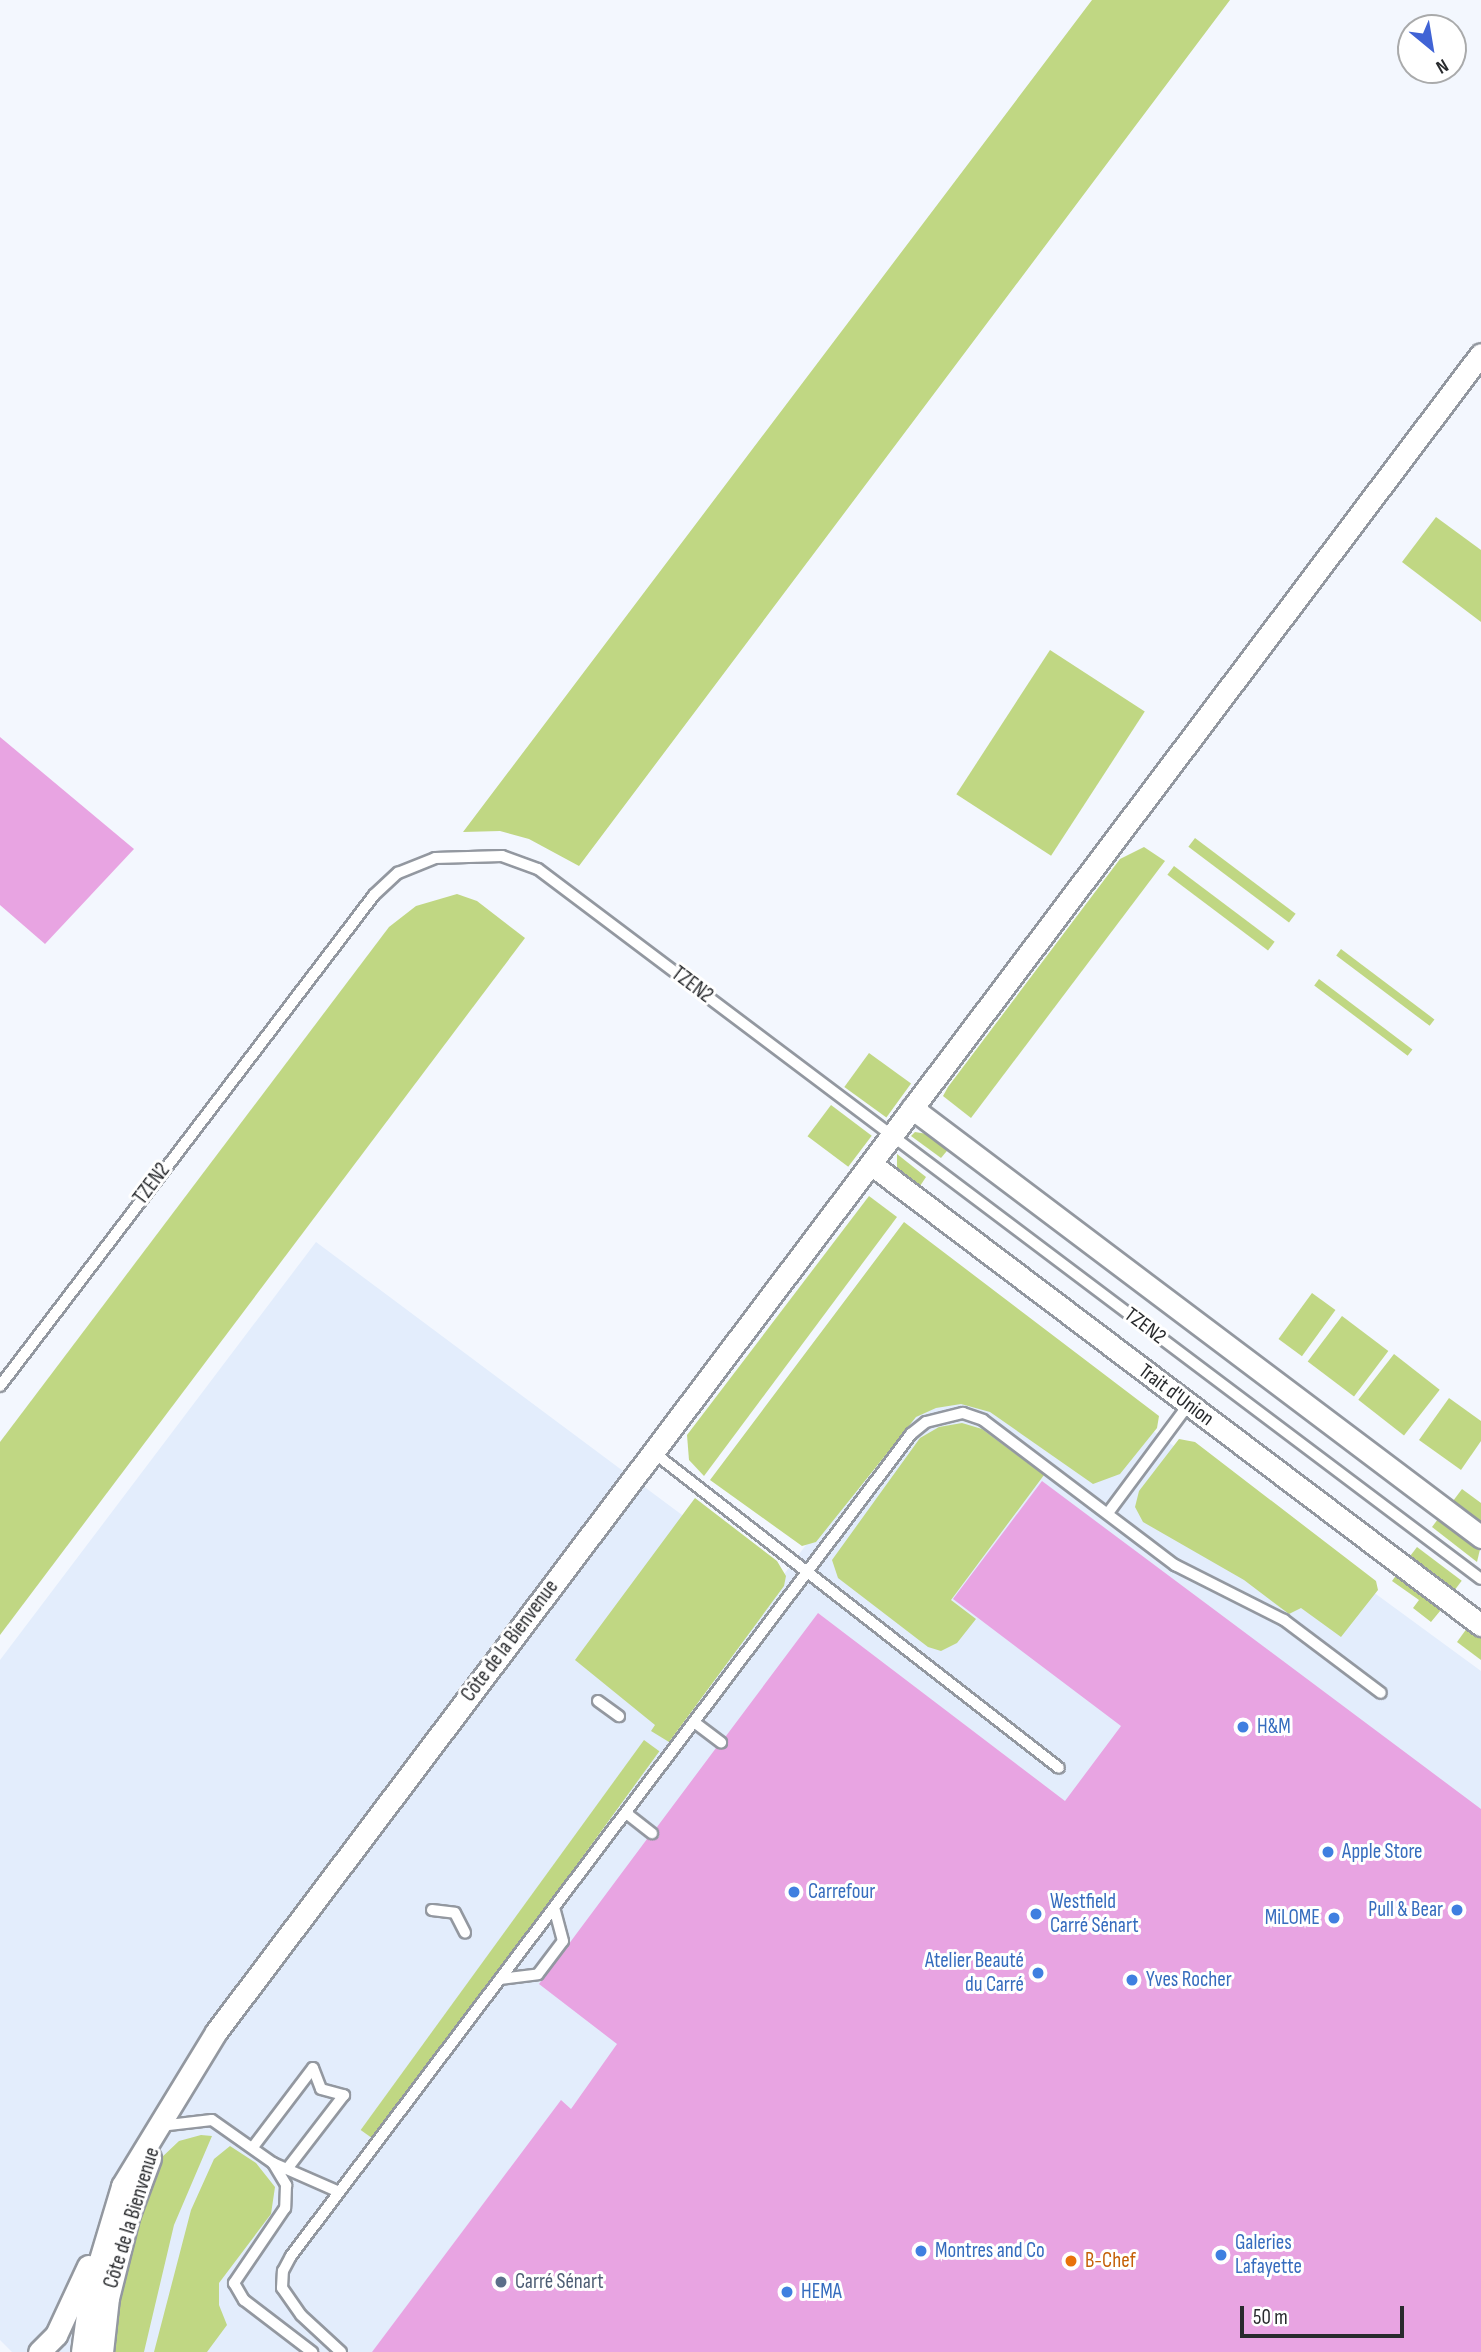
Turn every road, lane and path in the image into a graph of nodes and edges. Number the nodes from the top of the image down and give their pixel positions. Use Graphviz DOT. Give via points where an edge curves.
graph roads {
  1 [pos="1481,354"];
  2 [pos="912,1108"];
  3 [pos="893,1135"];
  4 [pos="872,1164"];
  5 [pos="0,1386"];
  6 [pos="1189,1404"];
  7 [pos="653,1452"];
  8 [pos="1108,1513"];
  9 [pos="1481,1537"];
  10 [pos="808,1571"];
  11 [pos="1481,1579"];
  12 [pos="1481,1625"];
  13 [pos="1381,1693"];
  14 [pos="598,1700"];
  15 [pos="619,1716"];
  16 [pos="694,1722"];
  17 [pos="721,1742"];
  18 [pos="1059,1768"];
  19 [pos="626,1812"];
  20 [pos="652,1833"];
  21 [pos="554,1908"];
  22 [pos="432,1910"];
  23 [pos="465,1933"];
  24 [pos="500,1979"];
  25 [pos="160,2126"];
  26 [pos="253,2147"];
  27 [pos="273,2163"];
  28 [pos="287,2169"];
  29 [pos="339,2192"];
  30 [pos="104,2241"];
  31 [pos="39,2352"];
  32 [pos="82,2352"];
  33 [pos="102,2352"];
  34 [pos="313,2352"];
  35 [pos="341,2352"];
  1 -- 2 [label="street, Côte de la Bienvenue"];
  2 -- 3 [label="street, Côte de la Bienvenue"];
  2 -- 9 [label="street"];
  3 -- 4 [label="street, Côte de la Bienvenue"];
  3 -- 5 [label="lane, TZEN2" via="538,869 502,856 435,858 398,873 347,928"];
  3 -- 11 [label="lane, TZEN2"];
  4 -- 6 [label="street, Trait d'Union"];
  4 -- 7 [label="street, Côte de la Bienvenue"];
  6 -- 8 [label="lane"];
  6 -- 12 [label="street, Trait d'Union"];
  7 -- 10 [label="lane"];
  7 -- 25 [label="street, Côte de la Bienvenue" via="216,2032"];
  8 -- 10 [label="lane" via="983,1420 963,1413 944,1416 911,1434"];
  8 -- 13 [label="lane" via="1175,1565 1284,1620"];
  10 -- 16 [label="lane"];
  10 -- 18 [label="lane"];
  14 -- 15 [label="lane"];
  16 -- 17 [label="lane"];
  16 -- 19 [label="lane"];
  19 -- 20 [label="lane"];
  19 -- 21 [label="lane"];
  21 -- 24 [label="lane"];
  21 -- 24 [label="lane" via="563,1941 538,1974"];
  22 -- 23 [label="lane" via="455,1913"];
  24 -- 29 [label="lane"];
  25 -- 26 [label="lane" via="212,2120"];
  25 -- 30 [label="street, Côte de la Bienvenue" via="122,2186"];
  25 -- 33 [label="street, Côte de la Bienvenue" via="123,2238 108,2298"];
  26 -- 27 [label="lane"];
  26 -- 28 [label="lane" via="313,2068 323,2091 344,2095"];
  27 -- 28 [label="lane"];
  27 -- 34 [label="lane" via="286,2185 285,2208 234,2283 244,2300"];
  28 -- 29 [label="lane"];
  29 -- 35 [label="lane" via="282,2271 282,2288 301,2315"];
  30 -- 31 [label="street" via="56,2335"];
  30 -- 32 [label="street, Côte de la Bienvenue"];
}
